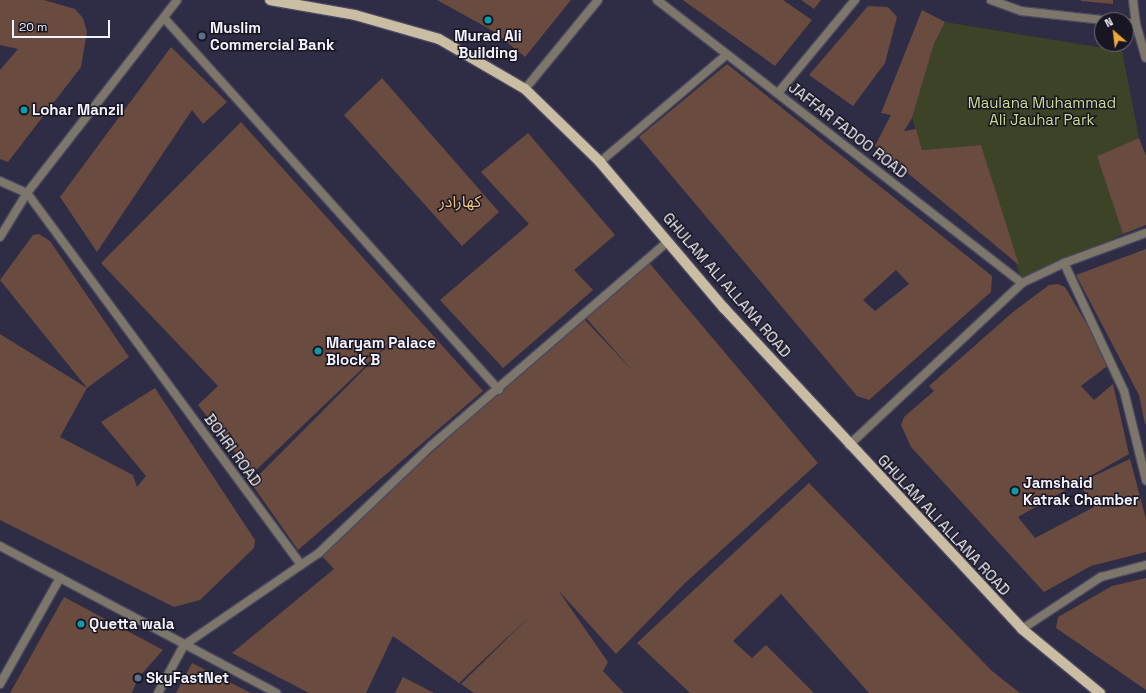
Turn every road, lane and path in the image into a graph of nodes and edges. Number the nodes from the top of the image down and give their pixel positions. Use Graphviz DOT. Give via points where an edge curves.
graph roads {
  1 [pos="177,0"];
  2 [pos="270,0"];
  3 [pos="598,0"];
  4 [pos="657,0"];
  5 [pos="855,0"];
  6 [pos="991,0"];
  7 [pos="1133,0"];
  8 [pos="165,19"];
  9 [pos="1094,19"];
  10 [pos="1136,24"];
  11 [pos="726,55"];
  12 [pos="1146,58"];
  13 [pos="525,89"];
  14 [pos="778,93"];
  15 [pos="600,162"];
  16 [pos="0,181"];
  17 [pos="27,193"];
  18 [pos="1146,233"];
  19 [pos="0,237"];
  20 [pos="667,242"];
  21 [pos="1064,263"];
  22 [pos="1022,283"];
  23 [pos="499,390"];
  24 [pos="849,445"];
  25 [pos="1146,480"];
  26 [pos="0,546"];
  27 [pos="301,565"];
  28 [pos="1146,565"];
  29 [pos="60,578"];
  30 [pos="1022,629"];
  31 [pos="184,644"];
  32 [pos="0,684"];
  33 [pos="158,693"];
  34 [pos="276,693"];
  35 [pos="1100,693"];
  1 -- 8 [label="street"];
  2 -- 13 [label="main road, GHULAM ALI ALLANA ROAD" via="356,15 439,40"];
  3 -- 13 [label="street"];
  4 -- 11 [label="street, JAFFAR FADOO ROAD"];
  5 -- 14 [label="street"];
  6 -- 9 [label="street" via="1021,11"];
  7 -- 10 [label="street"];
  8 -- 17 [label="street"];
  8 -- 23 [label="street"];
  10 -- 12 [label="street"];
  11 -- 14 [label="street, JAFFAR FADOO ROAD"];
  11 -- 15 [label="street"];
  13 -- 15 [label="main road, GHULAM ALI ALLANA ROAD"];
  14 -- 22 [label="street, JAFFAR FADOO ROAD"];
  15 -- 20 [label="main road, GHULAM ALI ALLANA ROAD"];
  16 -- 17 [label="street"];
  17 -- 19 [label="street"];
  17 -- 27 [label="street, BOHRI ROAD"];
  18 -- 21 [label="street"];
  20 -- 23 [label="street"];
  20 -- 24 [label="main road, GHULAM ALI ALLANA ROAD"];
  21 -- 22 [label="street"];
  21 -- 25 [label="street" via="1124,391"];
  22 -- 24 [label="street"];
  23 -- 27 [label="street" via="432,445"];
  24 -- 30 [label="main road, GHULAM ALI ALLANA ROAD"];
  26 -- 29 [label="street"];
  27 -- 31 [label="street"];
  28 -- 30 [label="street" via="1101,577"];
  29 -- 31 [label="street"];
  29 -- 32 [label="street"];
  30 -- 35 [label="main road, GHULAM ALI ALLANA ROAD"];
  31 -- 33 [label="street"];
  31 -- 34 [label="street"];
}
